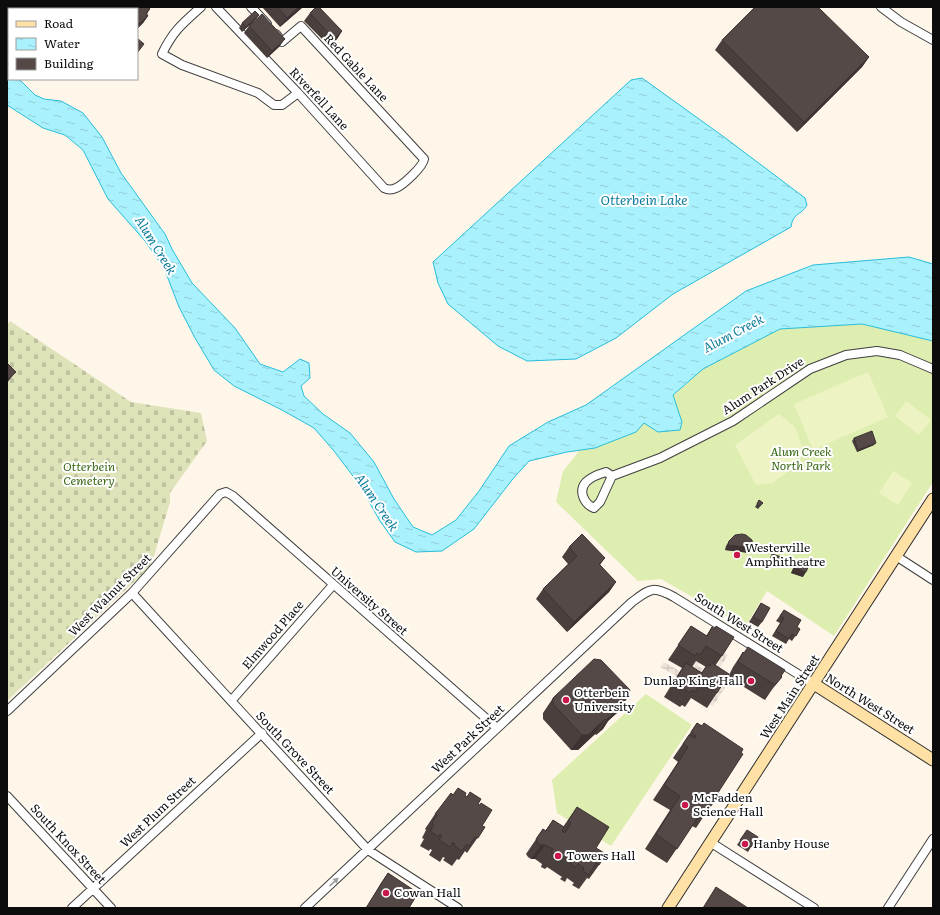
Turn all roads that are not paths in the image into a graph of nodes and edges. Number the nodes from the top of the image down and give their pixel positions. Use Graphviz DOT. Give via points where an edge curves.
graph roads {
  1 [pos="201,7"];
  2 [pos="216,7"];
  3 [pos="251,7"];
  4 [pos="881,7"];
  5 [pos="933,40"];
  6 [pos="298,93"];
  7 [pos="408,178"];
  8 [pos="933,369"];
  9 [pos="612,476"];
  10 [pos="226,492"];
  11 [pos="933,499"];
  12 [pos="896,556"];
  13 [pos="933,580"];
  14 [pos="333,585"];
  15 [pos="649,590"];
  16 [pos="132,593"];
  17 [pos="814,684"];
  18 [pos="231,701"];
  19 [pos="7,711"];
  20 [pos="497,728"];
  21 [pos="262,734"];
  22 [pos="933,760"];
  23 [pos="7,796"];
  24 [pos="933,839"];
  25 [pos="710,842"];
  26 [pos="368,850"];
  27 [pos="93,888"];
  28 [pos="72,908"];
  29 [pos="111,908"];
  30 [pos="305,908"];
  31 [pos="458,908"];
  32 [pos="668,908"];
  33 [pos="814,908"];
  34 [pos="888,908"];
  1 -- 6 [label="street" via="178,28 162,54 182,65 258,93 274,105 282,105"];
  2 -- 6 [label="street, Riverfell Lane"];
  3 -- 7 [label="street, Red Gable Lane" via="282,42 301,26 424,159 422,166"];
  4 -- 5 [label="street"];
  6 -- 7 [label="street, Riverfell Lane" via="384,188 397,188"];
  8 -- 9 [label="street, Alum Park Drive" via="900,355 876,351 846,355 810,369 728,424 660,458"];
  10 -- 14 [label="street, University Street"];
  10 -- 16 [label="street, West Walnut Street" via="220,494"];
  11 -- 12 [label="main road, West Main Street"];
  12 -- 13 [label="street"];
  12 -- 17 [label="main road, West Main Street"];
  14 -- 18 [label="street, Elmwood Place"];
  14 -- 20 [label="street, University Street"];
  15 -- 17 [label="street, South West Street" via="657,589 674,597"];
  15 -- 20 [label="street, West Park Street" via="632,602"];
  16 -- 18 [label="street, South Grove Street"];
  16 -- 19 [label="street, West Walnut Street"];
  17 -- 22 [label="main road, North West Street"];
  17 -- 25 [label="main road, West Main Street"];
  18 -- 21 [label="street, South Grove Street"];
  20 -- 26 [label="street, West Park Street"];
  21 -- 26 [label="street, South Grove Street"];
  21 -- 27 [label="street, West Plum Street"];
  23 -- 27 [label="street, South Knox Street"];
  24 -- 34 [label="street"];
  25 -- 32 [label="main road, West Main Street"];
  25 -- 33 [label="street"];
  30 -- 26 [label="street, West Park Street, one-way"];
  26 -- 31 [label="street, South Grove Street"];
  27 -- 28 [label="street, West Plum Street"];
  27 -- 29 [label="street, South Knox Street"];
}
